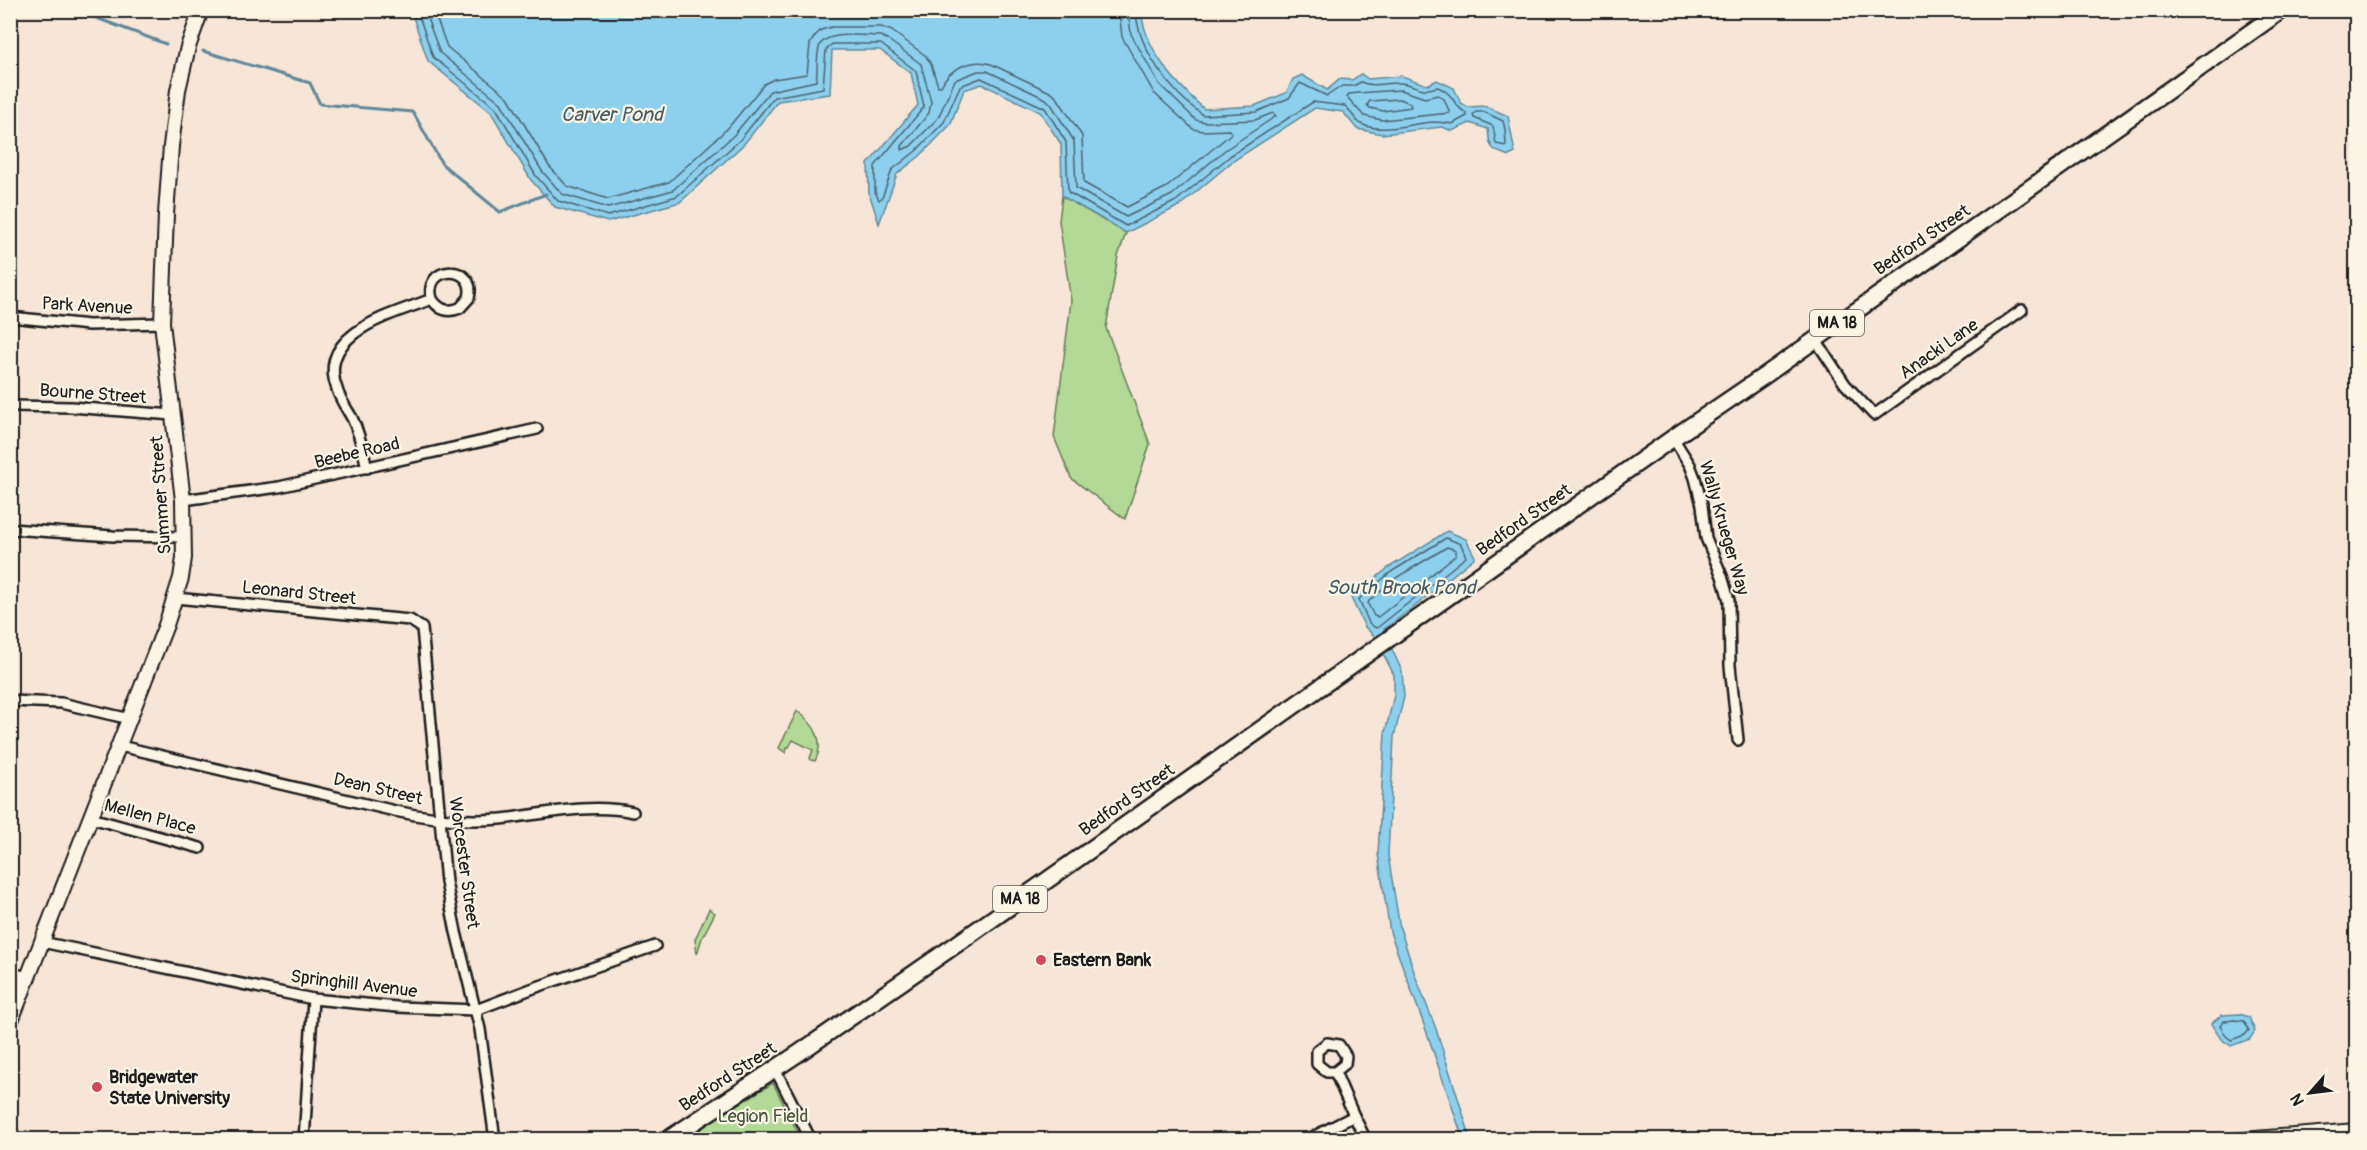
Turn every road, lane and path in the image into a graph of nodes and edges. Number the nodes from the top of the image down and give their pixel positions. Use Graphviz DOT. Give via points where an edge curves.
graph roads {
  1 [pos="201,10"];
  2 [pos="2282,10"];
  3 [pos="432,299"];
  4 [pos="2022,310"];
  5 [pos="10,317"];
  6 [pos="162,323"];
  7 [pos="1815,339"];
  8 [pos="10,406"];
  9 [pos="172,416"];
  10 [pos="537,429"];
  11 [pos="1673,438"];
  12 [pos="367,468"];
  13 [pos="183,500"];
  14 [pos="10,529"];
  15 [pos="183,537"];
  16 [pos="175,598"];
  17 [pos="419,624"];
  18 [pos="10,701"];
  19 [pos="130,719"];
  20 [pos="1738,740"];
  21 [pos="120,746"];
  22 [pos="633,812"];
  23 [pos="91,818"];
  24 [pos="440,819"];
  25 [pos="200,848"];
  26 [pos="42,942"];
  27 [pos="655,946"];
  28 [pos="10,973"];
  29 [pos="29,977"];
  30 [pos="313,999"];
  31 [pos="476,1010"];
  32 [pos="10,1023"];
  33 [pos="775,1069"];
  34 [pos="1335,1072"];
  35 [pos="1354,1116"];
  36 [pos="10,1126"];
  37 [pos="2356,1130"];
  38 [pos="13,1140"];
  39 [pos="304,1140"];
  40 [pos="495,1140"];
  41 [pos="667,1140"];
  42 [pos="811,1140"];
  43 [pos="1307,1140"];
  44 [pos="1366,1140"];
  45 [pos="2231,1140"];
  1 -- 6 [label="main road, Summer Street" via="188,47 173,124"];
  2 -- 7 [label="main road, Bedford Street / MA 18"];
  3 -- 3 [label="street" via="431,286 443,273 460,274 469,285 468,298 460,308 446,310"];
  3 -- 12 [label="street" via="360,328 344,340 337,353 336,389 356,427"];
  4 -- 7 [label="street, Anacki Lane" via="1874,415 1845,384"];
  5 -- 6 [label="street, Park Avenue" via="99,325"];
  6 -- 9 [label="main road, Summer Street"];
  7 -- 11 [label="main road, Bedford Street / MA 18"];
  8 -- 9 [label="street, Bourne Street"];
  9 -- 13 [label="main road, Summer Street"];
  10 -- 12 [label="street, Beebe Road"];
  11 -- 20 [label="street, Wally Krueger Way" via="1695,478 1706,538 1729,600 1730,666"];
  11 -- 33 [label="main road, Bedford Street / MA 18"];
  12 -- 13 [label="street, Beebe Road" via="259,491"];
  13 -- 15 [label="main road, Summer Street"];
  14 -- 15 [label="street"];
  15 -- 16 [label="main road, Summer Street" via="183,568"];
  16 -- 17 [label="street, Leonard Street" via="410,620"];
  16 -- 19 [label="main road, Summer Street"];
  17 -- 24 [label="street, Worcester Street" via="423,633"];
  18 -- 19 [label="street" via="61,704"];
  19 -- 21 [label="main road, Summer Street"];
  21 -- 23 [label="main road, Summer Street"];
  21 -- 24 [label="street, Dean Street"];
  22 -- 24 [label="street, Dean Street" via="598,807 493,819"];
  23 -- 25 [label="street, Mellen Place"];
  23 -- 26 [label="main road, Summer Street"];
  24 -- 31 [label="street, Worcester Street" via="449,899"];
  26 -- 29 [label="main road, Summer Street"];
  26 -- 30 [label="street, Springhill Avenue"];
  27 -- 31 [label="street, Springhill Avenue"];
  28 -- 29 [label="street"];
  29 -- 32 [label="main road, Summer Street"];
  30 -- 31 [label="street, Springhill Avenue"];
  30 -- 39 [label="street"];
  31 -- 40 [label="street, Worcester Street"];
  33 -- 41 [label="main road, Bedford Street / MA 18"];
  33 -- 42 [label="street"];
  34 -- 35 [label="street"];
  35 -- 43 [label="street"];
  35 -- 44 [label="street"];
  36 -- 38 [label="street"];
  37 -- 45 [label="street"];
}
